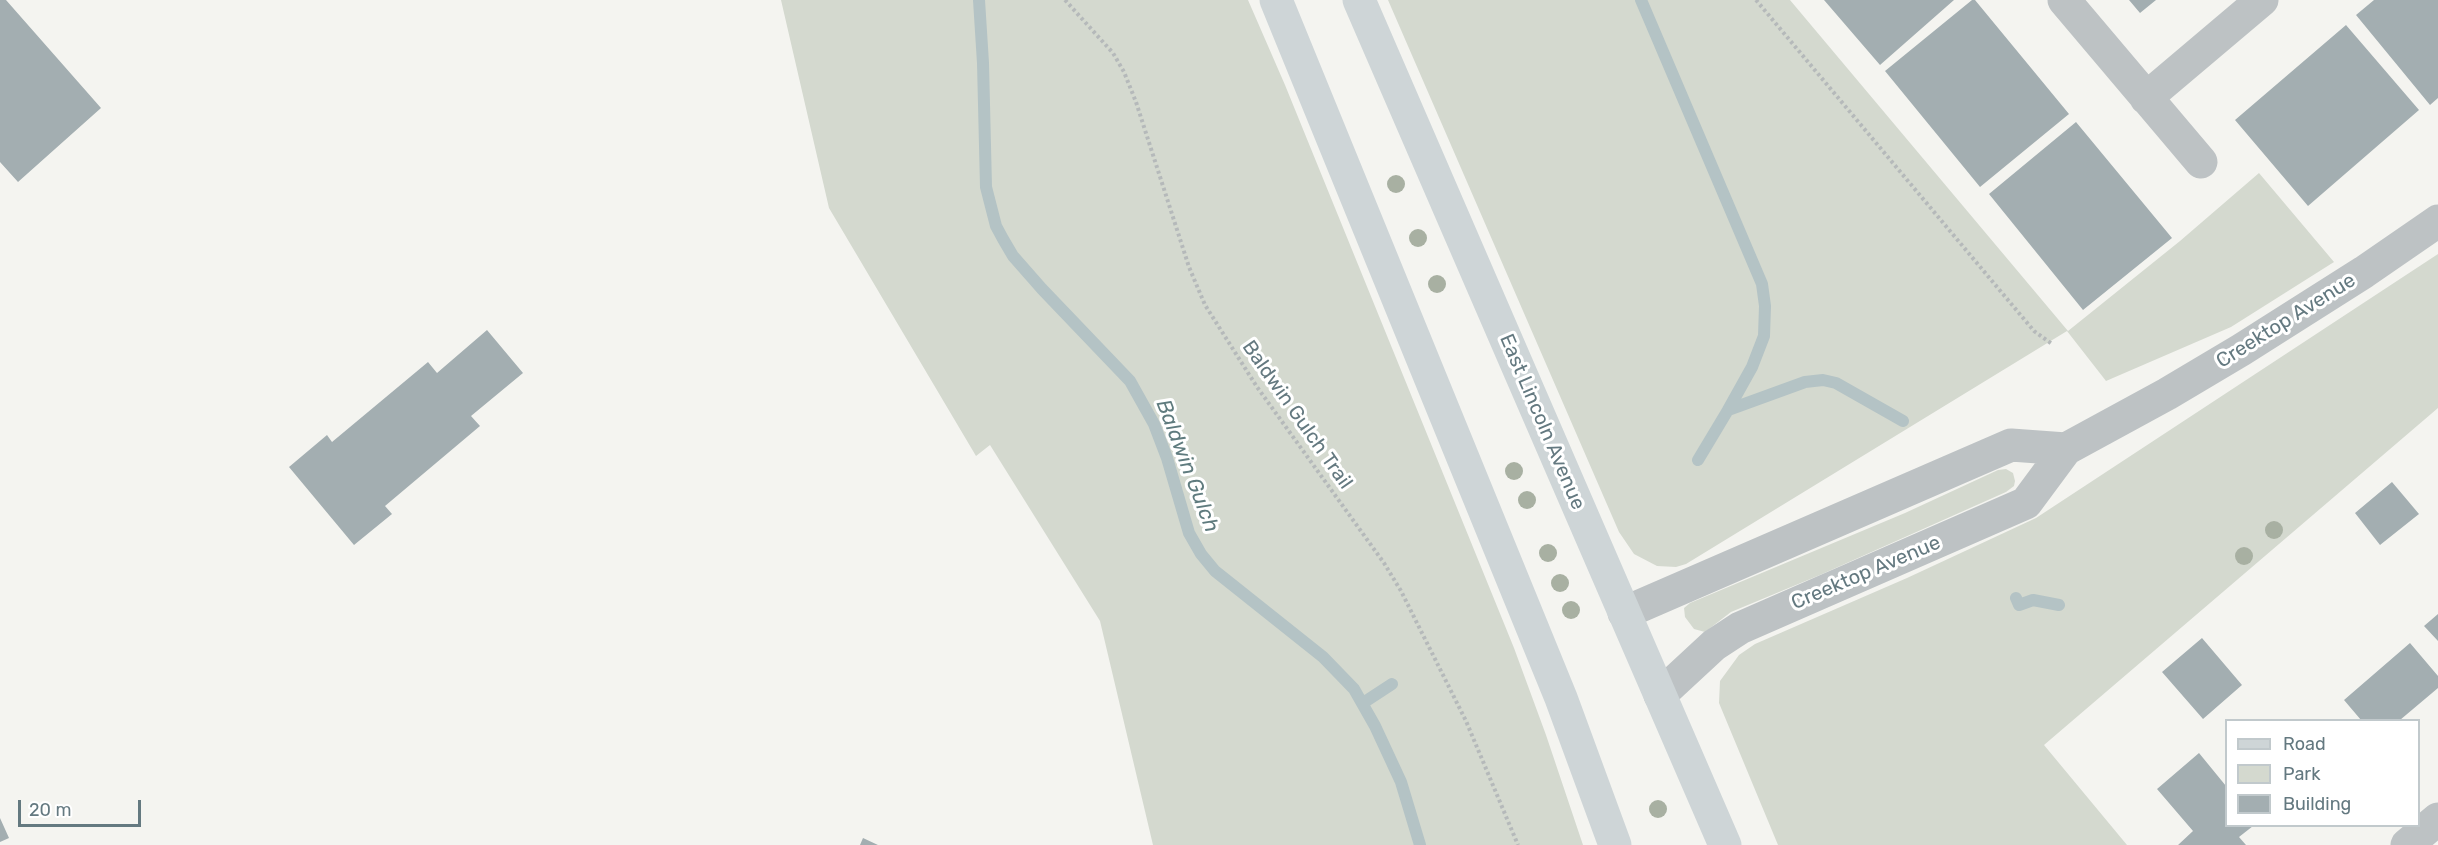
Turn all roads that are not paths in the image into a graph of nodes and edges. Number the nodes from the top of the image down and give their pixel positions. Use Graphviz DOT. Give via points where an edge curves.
graph roads {
  1 [pos="1276,0"];
  2 [pos="1359,0"];
  3 [pos="2064,0"];
  4 [pos="2262,0"];
  5 [pos="2146,98"];
  6 [pos="2201,162"];
  7 [pos="2438,221"];
  8 [pos="2066,449"];
  9 [pos="1624,613"];
  10 [pos="1660,695"];
  11 [pos="2438,819"];
  12 [pos="1615,845"];
  13 [pos="1725,845"];
  14 [pos="2407,845"];
  1 -- 12 [label="main road" via="1561,698"];
  2 -- 9 [label="main road, East Lincoln Avenue"];
  3 -- 5 [label="street"];
  4 -- 5 [label="street"];
  5 -- 6 [label="street"];
  7 -- 8 [label="street, Creektop Avenue" via="2241,350"];
  8 -- 9 [label="street" via="2011,445"];
  8 -- 10 [label="street, Creektop Avenue" via="2026,503 1740,628 1714,645"];
  9 -- 10 [label="main road, East Lincoln Avenue"];
  10 -- 13 [label="main road, East Lincoln Avenue"];
  11 -- 14 [label="street"];
}
